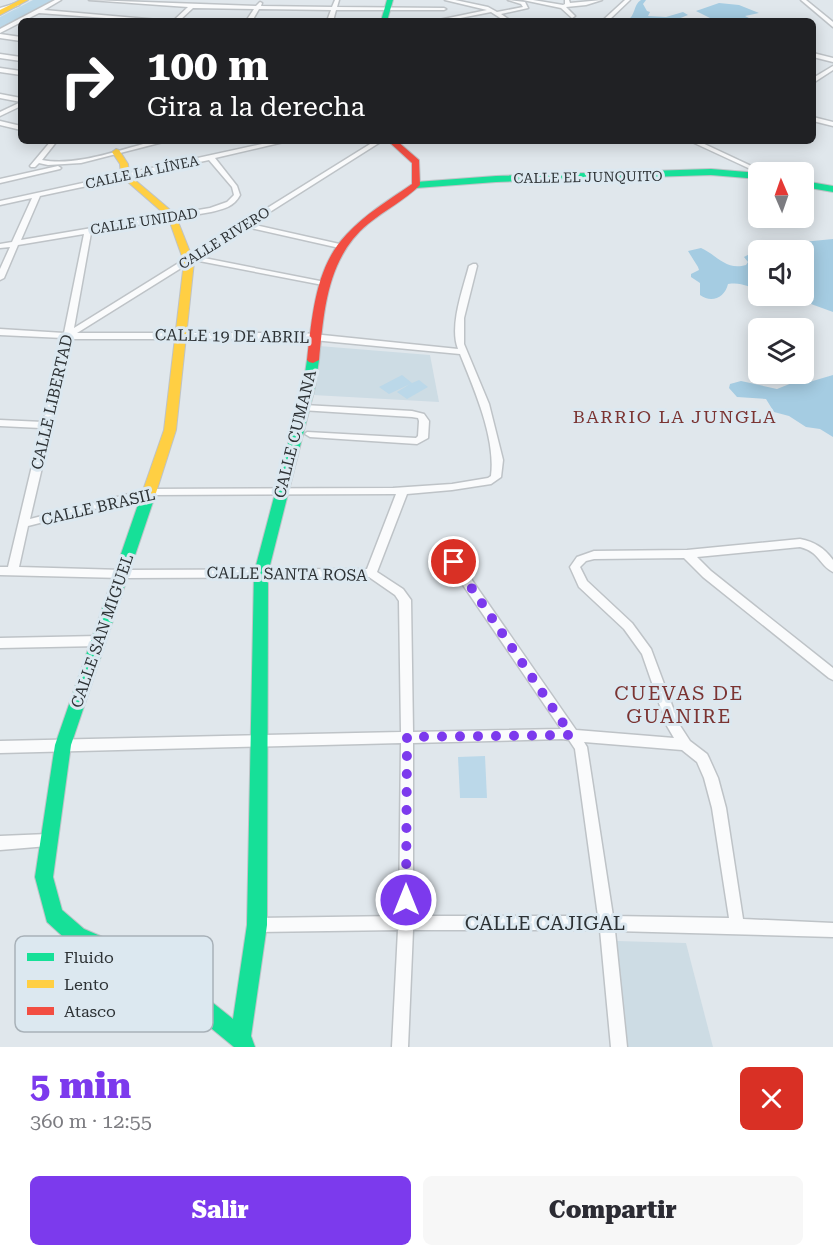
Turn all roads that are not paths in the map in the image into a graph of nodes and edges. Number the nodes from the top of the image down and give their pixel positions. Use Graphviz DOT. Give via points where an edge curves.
graph roads {
  1 [pos="59,0"];
  2 [pos="91,0"];
  3 [pos="262,0"];
  4 [pos="337,0"];
  5 [pos="438,0"];
  6 [pos="447,0"];
  7 [pos="510,0"];
  8 [pos="525,0"];
  9 [pos="600,0"];
  10 [pos="628,0"];
  11 [pos="803,0"];
  12 [pos="21,2"];
  13 [pos="130,2"];
  14 [pos="566,4"];
  15 [pos="192,6"];
  16 [pos="257,7"];
  17 [pos="120,8"];
  18 [pos="334,8"];
  19 [pos="444,9"];
  20 [pos="387,10"];
  21 [pos="0,11"];
  22 [pos="38,11"];
  23 [pos="112,11"];
  24 [pos="495,12"];
  25 [pos="104,15"];
  26 [pos="572,16"];
  27 [pos="25,18"];
  28 [pos="99,18"];
  29 [pos="135,18"];
  30 [pos="179,18"];
  31 [pos="251,18"];
  32 [pos="331,18"];
  33 [pos="451,18"];
  34 [pos="464,18"];
  35 [pos="504,18"];
  36 [pos="608,18"];
  37 [pos="18,22"];
  38 [pos="12,25"];
  39 [pos="833,25"];
  40 [pos="18,26"];
  41 [pos="0,32"];
  42 [pos="0,36"];
  43 [pos="18,39"];
  44 [pos="0,56"];
  45 [pos="816,56"];
  46 [pos="18,59"];
  47 [pos="833,60"];
  48 [pos="833,68"];
  49 [pos="0,70"];
  50 [pos="10,71"];
  51 [pos="18,72"];
  52 [pos="0,78"];
  53 [pos="816,79"];
  54 [pos="0,96"];
  55 [pos="18,101"];
  56 [pos="18,104"];
  57 [pos="0,114"];
  58 [pos="816,120"];
  59 [pos="0,123"];
  60 [pos="833,124"];
  61 [pos="18,127"];
  62 [pos="51,144"];
  63 [pos="146,144"];
  64 [pos="271,144"];
  65 [pos="374,144"];
  66 [pos="395,144"];
  67 [pos="699,144"];
  68 [pos="116,152"];
  69 [pos="210,157"];
  70 [pos="36,161"];
  71 [pos="64,164"];
  72 [pos="748,168"];
  73 [pos="748,174"];
  74 [pos="24,176"];
  75 [pos="125,176"];
  76 [pos="0,181"];
  77 [pos="416,185"];
  78 [pos="814,186"];
  79 [pos="833,189"];
  80 [pos="37,195"];
  81 [pos="0,203"];
  82 [pos="172,216"];
  83 [pos="245,225"];
  84 [pos="87,231"];
  85 [pos="17,243"];
  86 [pos="0,246"];
  87 [pos="341,248"];
  88 [pos="191,260"];
  89 [pos="473,267"];
  90 [pos="0,278"];
  91 [pos="325,284"];
  92 [pos="0,332"];
  93 [pos="182,335"];
  94 [pos="68,336"];
  95 [pos="315,338"];
  96 [pos="463,352"];
  97 [pos="303,408"];
  98 [pos="0,423"];
  99 [pos="47,425"];
  100 [pos="310,434"];
  101 [pos="403,490"];
  102 [pos="149,492"];
  103 [pos="281,493"];
  104 [pos="23,524"];
  105 [pos="687,554"];
  106 [pos="454,562"];
  107 [pos="833,568"];
  108 [pos="6,572"];
  109 [pos="261,573"];
  110 [pos="371,573"];
  111 [pos="122,574"];
  112 [pos="99,642"];
  113 [pos="0,644"];
  114 [pos="833,675"];
  115 [pos="571,735"];
  116 [pos="407,737"];
  117 [pos="259,740"];
  118 [pos="63,745"];
  119 [pos="685,745"];
  120 [pos="0,747"];
  121 [pos="48,840"];
  122 [pos="0,843"];
  123 [pos="406,923"];
  124 [pos="607,924"];
  125 [pos="256,925"];
  126 [pos="737,925"];
  127 [pos="833,930"];
  128 [pos="77,936"];
  129 [pos="213,1018"];
  130 [pos="243,1043"];
  131 [pos="400,1047"];
  132 [pos="619,1047"];
  1 -- 22 [label="street"];
  2 -- 13 [label="street"];
  3 -- 16 [label="street"];
  4 -- 18 [label="street"];
  5 -- 19 [label="street"];
  6 -- 24 [label="street"];
  7 -- 24 [label="street" via="526,8"];
  8 -- 14 [label="street"];
  9 -- 14 [label="street"];
  10 -- 36 [label="street"];
  11 -- 39 [label="street"];
  12 -- 21 [label="main road"];
  13 -- 15 [label="street"];
  13 -- 17 [label="street"];
  14 -- 26 [label="street"];
  15 -- 16 [label="street"];
  15 -- 30 [label="street"];
  16 -- 18 [label="street"];
  16 -- 31 [label="street"];
  18 -- 20 [label="street"];
  18 -- 32 [label="street"];
  19 -- 20 [label="street"];
  19 -- 33 [label="street"];
  22 -- 25 [label="street"];
  22 -- 27 [label="street"];
  23 -- 25 [label="street"];
  24 -- 34 [label="street"];
  24 -- 35 [label="street"];
  25 -- 28 [label="street"];
  25 -- 29 [label="street"];
  37 -- 38 [label="street"];
  38 -- 40 [label="street"];
  38 -- 41 [label="street"];
  42 -- 43 [label="street"];
  44 -- 46 [label="street"];
  45 -- 47 [label="street"];
  48 -- 53 [label="street"];
  49 -- 50 [label="street"];
  50 -- 51 [label="street"];
  50 -- 52 [label="street"];
  54 -- 55 [label="street"];
  56 -- 57 [label="street"];
  58 -- 60 [label="street"];
  59 -- 61 [label="street"];
  62 -- 70 [label="street"];
  63 -- 68 [label="street, CALLE LA LÍNEA"];
  64 -- 69 [label="street, CALLE LA LÍNEA"];
  65 -- 83 [label="street, CALLE RIVERO"];
  66 -- 77 [label="main road" via="416,162"];
  67 -- 72 [label="street"];
  68 -- 71 [label="street, CALLE LA LÍNEA"];
  68 -- 75 [label="main road, CALLE SAN MIGUEL" via="124,164"];
  69 -- 75 [label="street, CALLE LA LÍNEA"];
  69 -- 82 [label="street, CALLE UNIDAD" via="235,187 235,200 211,210"];
  70 -- 71 [label="street, CALLE LA LÍNEA"];
  70 -- 74 [label="street"];
  71 -- 74 [label="street, CALLE LA LÍNEA"];
  73 -- 77 [label="main road, CALLE EL JUNQUITO" via="496,179"];
  74 -- 76 [label="street, CALLE LA LÍNEA"];
  75 -- 80 [label="street, CALLE LA LÍNEA"];
  75 -- 82 [label="main road, CALLE SAN MIGUEL"];
  77 -- 87 [label="main road, CALLE CUMANA" via="359,228"];
  78 -- 79 [label="main road"];
  80 -- 81 [label="street, CALLE LA LÍNEA"];
  80 -- 85 [label="street"];
  82 -- 84 [label="street, CALLE UNIDAD"];
  82 -- 88 [label="main road, CALLE SAN MIGUEL"];
  83 -- 87 [label="street"];
  83 -- 88 [label="street, CALLE RIVERO"];
  84 -- 85 [label="street, CALLE UNIDAD"];
  84 -- 94 [label="street, CALLE LIBERTAD"];
  85 -- 86 [label="street, CALLE UNIDAD"];
  85 -- 90 [label="street"];
  87 -- 91 [label="main road, CALLE CUMANA"];
  88 -- 91 [label="street"];
  88 -- 93 [label="main road, CALLE SAN MIGUEL"];
  88 -- 94 [label="street, CALLE RIVERO"];
  89 -- 96 [label="street" via="460,318"];
  91 -- 95 [label="main road, CALLE CUMANA"];
  92 -- 94 [label="street, CALLE 19 DE ABRIL"];
  93 -- 94 [label="street, CALLE 19 DE ABRIL"];
  93 -- 95 [label="street, CALLE 19 DE ABRIL"];
  93 -- 102 [label="main road, CALLE SAN MIGUEL" via="170,430"];
  94 -- 99 [label="street, CALLE LIBERTAD"];
  95 -- 96 [label="street, CALLE 19 DE ABRIL"];
  95 -- 97 [label="main road, CALLE CUMANA"];
  96 -- 101 [label="street, CALLE BRASIL" via="484,404 498,460 496,477 484,483"];
  97 -- 100 [label="street" via="412,414 424,419 423,438 417,441"];
  97 -- 103 [label="main road, CALLE CUMANA"];
  98 -- 99 [label="street"];
  99 -- 104 [label="street, CALLE LIBERTAD"];
  101 -- 103 [label="street, CALLE BRASIL"];
  101 -- 110 [label="street"];
  102 -- 103 [label="street, CALLE BRASIL"];
  102 -- 104 [label="street, CALLE BRASIL"];
  102 -- 111 [label="main road, CALLE SAN MIGUEL"];
  103 -- 109 [label="main road, CALLE CUMANA"];
  104 -- 108 [label="street, CALLE LIBERTAD"];
  105 -- 107 [label="street" via="800,543 819,549"];
  105 -- 114 [label="street"];
  105 -- 119 [label="street" via="594,555 583,557 575,567 583,584 628,626 647,652 673,726"];
  106 -- 115 [label="street"];
  108 -- 111 [label="street, CALLE SANTA ROSA"];
  109 -- 110 [label="street, CALLE SANTA ROSA"];
  109 -- 111 [label="street, CALLE SANTA ROSA"];
  109 -- 117 [label="main road, CALLE CUMANA"];
  110 -- 116 [label="street, CALLE SANTA ROSA" via="405,600"];
  111 -- 112 [label="main road, CALLE SAN MIGUEL"];
  112 -- 113 [label="street"];
  112 -- 118 [label="main road, CALLE SAN MIGUEL"];
  115 -- 116 [label="street"];
  115 -- 119 [label="street"];
  115 -- 124 [label="street" via="581,747"];
  116 -- 117 [label="street"];
  116 -- 123 [label="street, CALLE SANTA ROSA"];
  117 -- 118 [label="street"];
  117 -- 125 [label="main road, CALLE SAN MIGUEL"];
  118 -- 120 [label="street"];
  118 -- 121 [label="main road, CALLE SAN MIGUEL"];
  119 -- 126 [label="street" via="702,758 711,778"];
  121 -- 122 [label="street"];
  121 -- 128 [label="main road, CALLE SAN MIGUEL" via="44,877 54,915"];
  123 -- 124 [label="street, CALLE CAJIGAL"];
  123 -- 125 [label="street, CALLE CAJIGAL"];
  123 -- 131 [label="street, CALLE SANTA ROSA"];
  124 -- 126 [label="street, CALLE CAJIGAL"];
  124 -- 132 [label="street"];
  125 -- 130 [label="main road, CALLE SAN MIGUEL"];
  126 -- 127 [label="street, CALLE CAJIGAL"];
  129 -- 130 [label="main road, CALLE SAN MIGUEL"];
}
